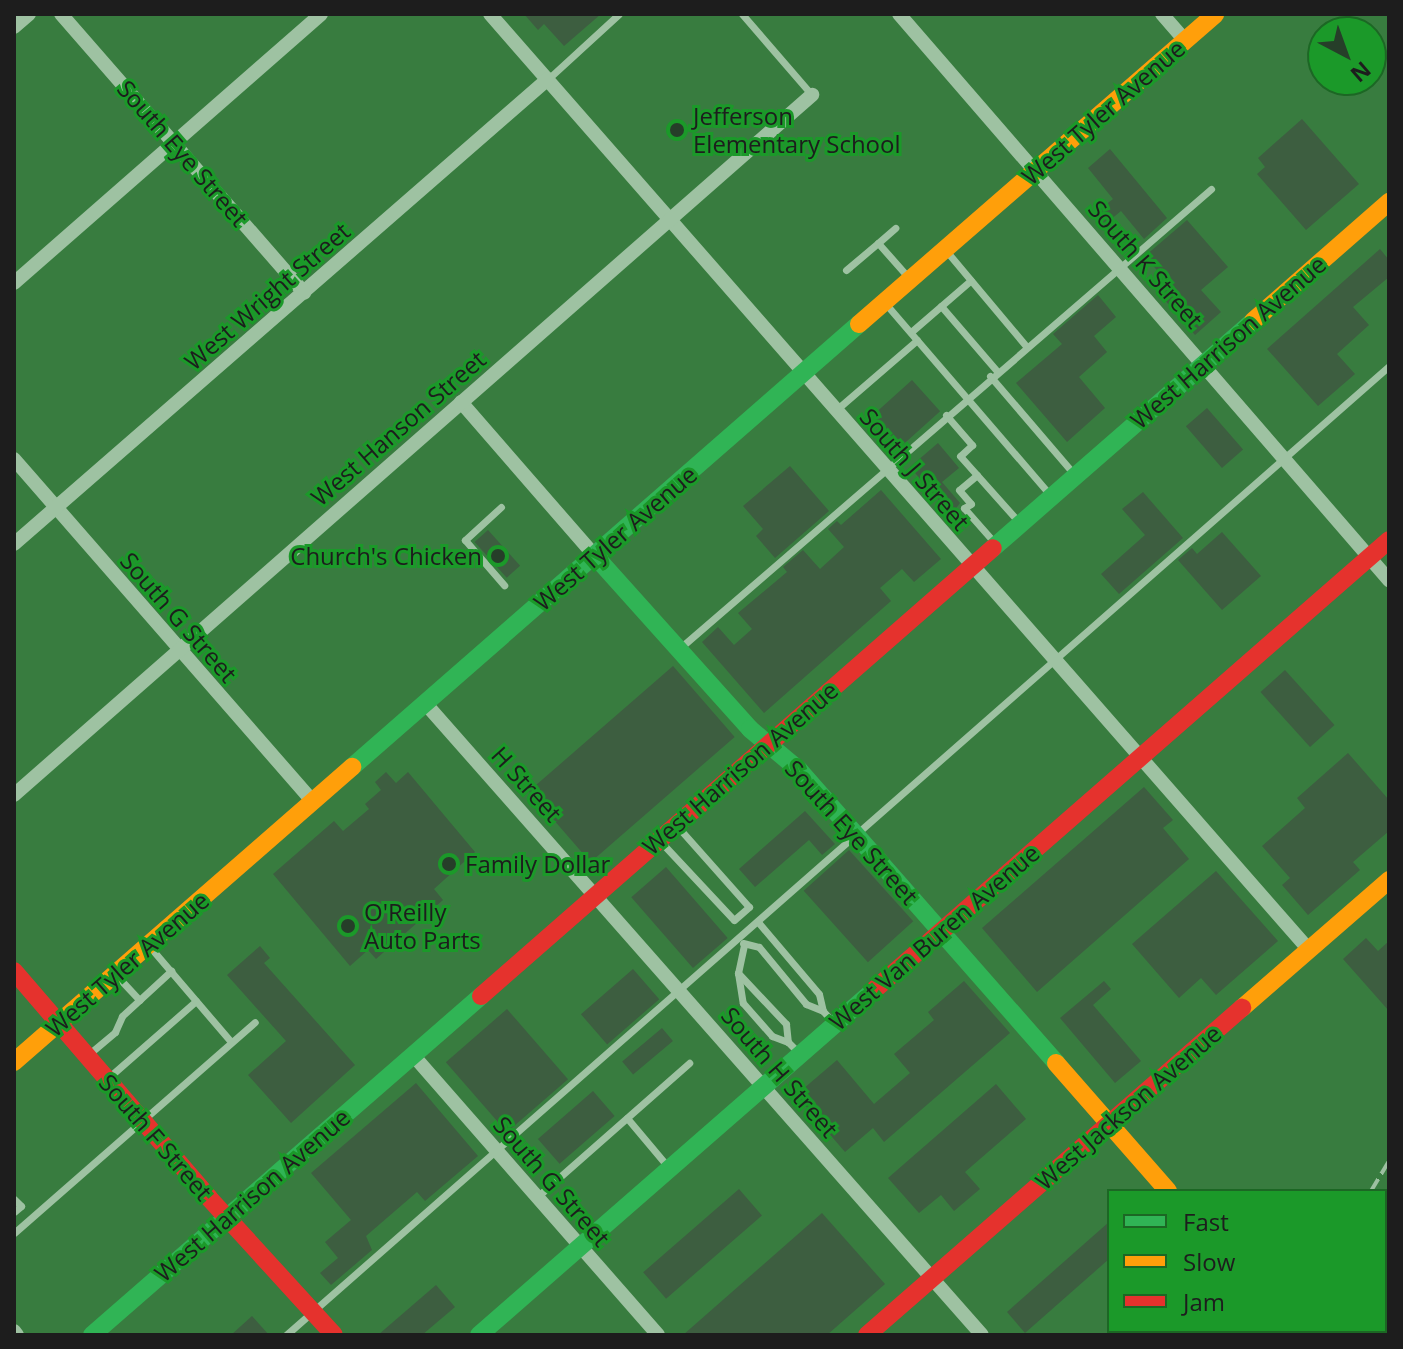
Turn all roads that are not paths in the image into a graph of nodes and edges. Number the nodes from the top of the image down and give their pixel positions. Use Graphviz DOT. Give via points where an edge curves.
graph roads {
  1 [pos="29,14"];
  2 [pos="61,14"];
  3 [pos="321,14"];
  4 [pos="490,14"];
  5 [pos="619,14"];
  6 [pos="742,14"];
  7 [pos="899,14"];
  8 [pos="1162,14"];
  9 [pos="1215,14"];
  10 [pos="14,27"];
  11 [pos="1185,40"];
  12 [pos="548,79"];
  13 [pos="812,95"];
  14 [pos="175,143"];
  15 [pos="1036,170"];
  16 [pos="1211,189"];
  17 [pos="1389,202"];
  18 [pos="669,218"];
  19 [pos="895,228"];
  20 [pos="878,243"];
  21 [pos="945,250"];
  22 [pos="1120,268"];
  23 [pos="846,270"];
  24 [pos="910,280"];
  25 [pos="971,280"];
  26 [pos="14,283"];
  27 [pos="304,293"];
  28 [pos="884,302"];
  29 [pos="941,306"];
  30 [pos="911,332"];
  31 [pos="917,340"];
  32 [pos="1026,346"];
  33 [pos="1203,363"];
  34 [pos="1389,366"];
  35 [pos="804,373"];
  36 [pos="994,374"];
  37 [pos="967,396"];
  38 [pos="461,402"];
  39 [pos="836,410"];
  40 [pos="946,415"];
  41 [pos="1284,457"];
  42 [pos="14,459"];
  43 [pos="886,468"];
  44 [pos="977,475"];
  45 [pos="1075,475"];
  46 [pos="1050,496"];
  47 [pos="501,507"];
  48 [pos="57,508"];
  49 [pos="1019,523"];
  50 [pos="1389,540"];
  51 [pos="14,544"];
  52 [pos="995,544"];
  53 [pos="595,556"];
  54 [pos="1369,557"];
  55 [pos="970,566"];
  56 [pos="1389,580"];
  57 [pos="504,585"];
  58 [pos="679,649"];
  59 [pos="178,650"];
  60 [pos="1054,661"];
  61 [pos="425,703"];
  62 [pos="769,742"];
  63 [pos="1140,757"];
  64 [pos="14,795"];
  65 [pos="313,802"];
  66 [pos="676,824"];
  67 [pos="856,835"];
  68 [pos="659,839"];
  69 [pos="1389,880"];
  70 [pos="596,894"];
  71 [pos="743,913"];
  72 [pos="756,923"];
  73 [pos="940,932"];
  74 [pos="742,941"];
  75 [pos="149,945"];
  76 [pos="1309,950"];
  77 [pos="14,971"];
  78 [pos="171,971"];
  79 [pos="738,973"];
  80 [pos="116,974"];
  81 [pos="680,990"];
  82 [pos="139,1000"];
  83 [pos="196,1001"];
  84 [pos="828,1018"];
  85 [pos="255,1022"];
  86 [pos="58,1023"];
  87 [pos="231,1042"];
  88 [pos="794,1048"];
  89 [pos="413,1055"];
  90 [pos="86,1056"];
  91 [pos="14,1062"];
  92 [pos="689,1063"];
  93 [pos="106,1079"];
  94 [pos="763,1086"];
  95 [pos="627,1118"];
  96 [pos="141,1119"];
  97 [pos="1110,1123"];
  98 [pos="497,1151"];
  99 [pos="669,1168"];
  100 [pos="1166,1189"];
  101 [pos="537,1197"];
  102 [pos="14,1199"];
  103 [pos="15,1211"];
  104 [pos="227,1216"];
  105 [pos="26,1222"];
  106 [pos="14,1233"];
  107 [pos="580,1246"];
  108 [pos="932,1279"];
  109 [pos="313,1311"];
  110 [pos="92,1335"];
  111 [pos="286,1335"];
  112 [pos="334,1335"];
  113 [pos="479,1335"];
  114 [pos="658,1335"];
  115 [pos="867,1335"];
  116 [pos="982,1335"];
  1 -- 10 [label="street"];
  2 -- 14 [label="street, South Eye Street"];
  3 -- 14 [label="street"];
  4 -- 12 [label="street, South J Street"];
  5 -- 12 [label="lane"];
  6 -- 13 [label="lane"];
  7 -- 15 [label="street, South K Street"];
  8 -- 11 [label="street"];
  9 -- 11 [label="main road, West Tyler Avenue"];
  11 -- 15 [label="main road, West Tyler Avenue"];
  12 -- 18 [label="street, South J Street"];
  12 -- 27 [label="street, West Wright Street"];
  13 -- 18 [label="street, West Hanson Street"];
  14 -- 26 [label="street"];
  14 -- 27 [label="street, South Eye Street"];
  15 -- 21 [label="main road, West Tyler Avenue"];
  15 -- 22 [label="street, South K Street"];
  16 -- 22 [label="lane"];
  17 -- 33 [label="main road, West Harrison Avenue"];
  18 -- 35 [label="street, South J Street"];
  18 -- 38 [label="street, West Hanson Street"];
  19 -- 20 [label="lane"];
  20 -- 23 [label="lane"];
  20 -- 24 [label="lane"];
  21 -- 24 [label="main road, West Tyler Avenue"];
  21 -- 25 [label="lane"];
  22 -- 32 [label="lane"];
  22 -- 33 [label="street, South K Street"];
  24 -- 28 [label="main road, West Tyler Avenue"];
  25 -- 29 [label="lane"];
  25 -- 32 [label="lane"];
  27 -- 48 [label="street, West Wright Street"];
  28 -- 30 [label="lane"];
  28 -- 35 [label="main road, West Tyler Avenue"];
  29 -- 30 [label="lane"];
  29 -- 36 [label="lane"];
  30 -- 31 [label="lane"];
  31 -- 37 [label="lane"];
  31 -- 39 [label="lane"];
  32 -- 36 [label="lane"];
  33 -- 41 [label="street, South K Street"];
  33 -- 45 [label="main road, West Harrison Avenue"];
  34 -- 41 [label="lane"];
  35 -- 39 [label="street, South J Street"];
  35 -- 53 [label="main road, West Tyler Avenue"];
  36 -- 37 [label="lane"];
  36 -- 45 [label="lane"];
  37 -- 40 [label="lane"];
  37 -- 46 [label="lane"];
  38 -- 53 [label="street, South Eye Street"];
  38 -- 59 [label="street, West Hanson Street"];
  39 -- 43 [label="street, South J Street"];
  40 -- 43 [label="lane"];
  40 -- 44 [label="lane" via="972,445 960,456"];
  41 -- 54 [label="street, South K Street"];
  41 -- 60 [label="lane"];
  42 -- 48 [label="street, South G Street"];
  43 -- 55 [label="street, South J Street"];
  43 -- 58 [label="lane"];
  44 -- 49 [label="lane"];
  44 -- 52 [label="lane" via="959,490 971,504 964,508"];
  45 -- 46 [label="main road, West Harrison Avenue"];
  46 -- 49 [label="main road, West Harrison Avenue"];
  47 -- 57 [label="lane" via="465,540"];
  48 -- 51 [label="street, West Wright Street"];
  48 -- 59 [label="street, South G Street"];
  49 -- 52 [label="main road, West Harrison Avenue"];
  50 -- 54 [label="main road, West Van Buren Avenue"];
  52 -- 55 [label="main road, West Harrison Avenue"];
  53 -- 58 [label="main road, South Eye Street"];
  53 -- 61 [label="main road, West Tyler Avenue"];
  54 -- 56 [label="street, South K Street"];
  54 -- 63 [label="main road, West Van Buren Avenue"];
  55 -- 60 [label="street, South J Street"];
  55 -- 62 [label="main road, West Harrison Avenue"];
  58 -- 62 [label="main road, South Eye Street" via="750,729"];
  59 -- 64 [label="street, West Hanson Street"];
  59 -- 65 [label="street, South G Street"];
  60 -- 63 [label="street, South J Street"];
  60 -- 67 [label="lane"];
  61 -- 65 [label="main road, West Tyler Avenue"];
  61 -- 70 [label="street, H Street"];
  62 -- 66 [label="main road, West Harrison Avenue"];
  62 -- 67 [label="main road, South Eye Street"];
  63 -- 73 [label="main road, West Van Buren Avenue"];
  63 -- 76 [label="street, South J Street"];
  65 -- 75 [label="main road, West Tyler Avenue"];
  66 -- 68 [label="main road, West Harrison Avenue"];
  66 -- 71 [label="lane" via="749,907"];
  67 -- 72 [label="lane"];
  67 -- 73 [label="main road, South Eye Street"];
  68 -- 70 [label="main road, West Harrison Avenue"];
  68 -- 71 [label="lane" via="734,920"];
  69 -- 76 [label="main road, West Jackson Avenue"];
  70 -- 81 [label="street, South H Street"];
  70 -- 89 [label="main road, West Harrison Avenue"];
  71 -- 72 [label="lane"];
  72 -- 74 [label="lane"];
  72 -- 84 [label="lane" via="819,994"];
  73 -- 84 [label="main road, West Van Buren Avenue"];
  73 -- 97 [label="main road, South Eye Street"];
  74 -- 79 [label="lane"];
  74 -- 81 [label="lane"];
  74 -- 84 [label="lane" via="759,947 806,1004"];
  75 -- 78 [label="lane"];
  75 -- 80 [label="main road, West Tyler Avenue"];
  76 -- 97 [label="main road, West Jackson Avenue"];
  77 -- 86 [label="main road, South F Street"];
  78 -- 82 [label="lane"];
  78 -- 83 [label="lane"];
  79 -- 88 [label="lane" via="786,1024"];
  79 -- 88 [label="lane" via="743,1003 772,1036"];
  80 -- 82 [label="lane"];
  80 -- 86 [label="main road, West Tyler Avenue"];
  81 -- 94 [label="street, South H Street"];
  81 -- 98 [label="lane"];
  82 -- 90 [label="lane" via="115,1032"];
  83 -- 87 [label="lane"];
  83 -- 93 [label="lane"];
  84 -- 88 [label="main road, West Van Buren Avenue"];
  85 -- 87 [label="lane"];
  86 -- 90 [label="main road, South F Street"];
  86 -- 91 [label="main road, West Tyler Avenue"];
  87 -- 96 [label="lane"];
  88 -- 94 [label="main road, West Van Buren Avenue"];
  89 -- 98 [label="street, South G Street"];
  89 -- 104 [label="main road, West Harrison Avenue"];
  90 -- 93 [label="main road, South F Street"];
  92 -- 95 [label="lane"];
  93 -- 96 [label="main road, South F Street"];
  94 -- 99 [label="main road, West Van Buren Avenue"];
  94 -- 108 [label="street, South H Street"];
  95 -- 99 [label="lane"];
  95 -- 101 [label="lane"];
  96 -- 104 [label="main road, South F Street"];
  96 -- 105 [label="lane"];
  97 -- 100 [label="main road, South Eye Street"];
  97 -- 108 [label="main road, West Jackson Avenue"];
  98 -- 101 [label="street, South G Street"];
  98 -- 109 [label="lane"];
  99 -- 107 [label="main road, West Van Buren Avenue"];
  101 -- 107 [label="street, South G Street"];
  102 -- 103 [label="lane" via="21,1206"];
  103 -- 105 [label="lane"];
  104 -- 109 [label="main road, South F Street"];
  104 -- 110 [label="main road, West Harrison Avenue"];
  105 -- 106 [label="lane"];
  107 -- 113 [label="main road, West Van Buren Avenue"];
  107 -- 114 [label="street, South G Street"];
  108 -- 115 [label="main road, West Jackson Avenue"];
  108 -- 116 [label="street, South H Street"];
  109 -- 111 [label="lane"];
  109 -- 112 [label="main road, South F Street"];
}
